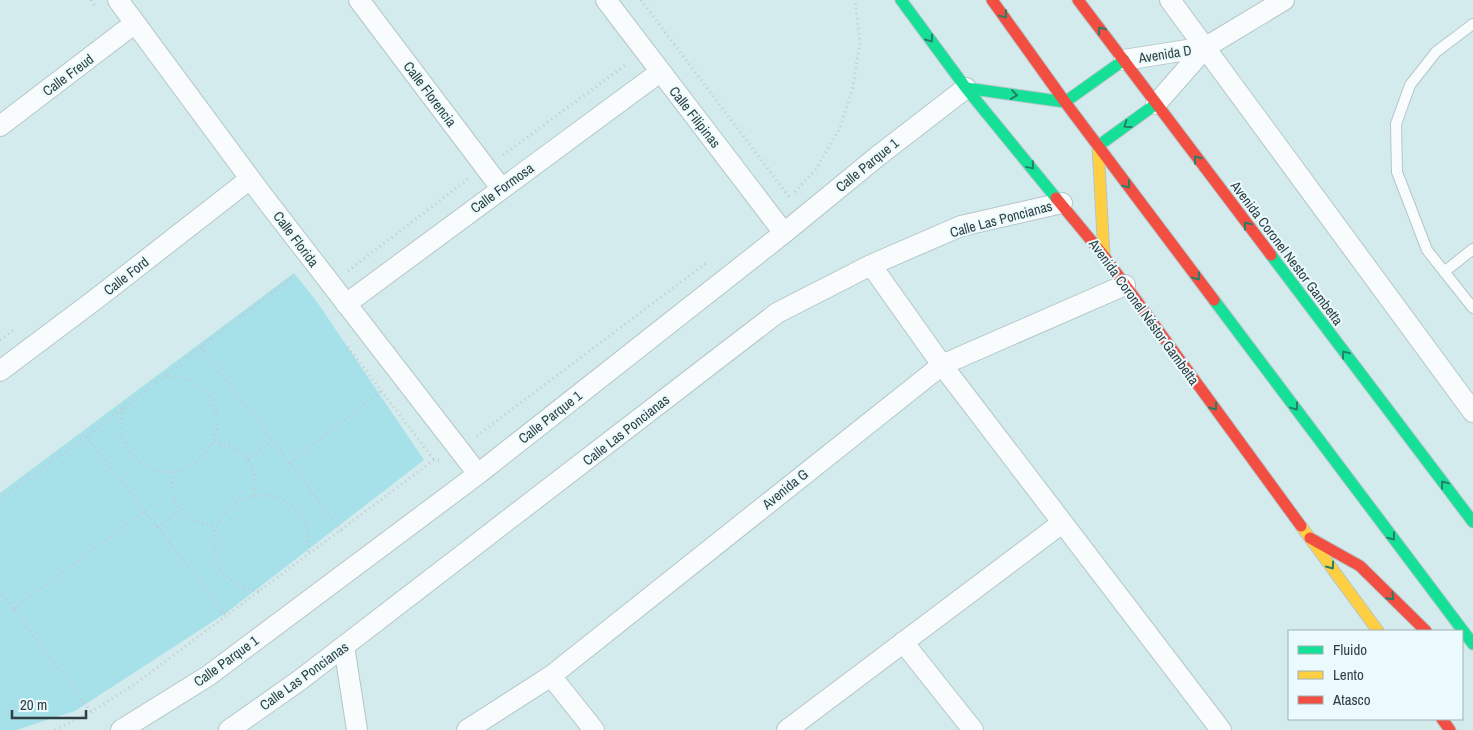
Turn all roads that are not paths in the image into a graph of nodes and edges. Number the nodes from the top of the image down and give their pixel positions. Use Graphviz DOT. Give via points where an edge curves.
graph roads {
  1 [pos="118,0"];
  2 [pos="358,0"];
  3 [pos="606,0"];
  4 [pos="901,0"];
  5 [pos="992,0"];
  6 [pos="1078,0"];
  7 [pos="1170,0"];
  8 [pos="1284,0"];
  9 [pos="135,23"];
  10 [pos="1473,24"];
  11 [pos="1206,47"];
  12 [pos="1124,60"];
  13 [pos="660,72"];
  14 [pos="966,88"];
  15 [pos="1065,102"];
  16 [pos="1156,104"];
  17 [pos="2,120"];
  18 [pos="1098,146"];
  19 [pos="250,179"];
  20 [pos="501,188"];
  21 [pos="1062,203"];
  22 [pos="784,233"];
  23 [pos="1473,249"];
  24 [pos="1104,256"];
  25 [pos="871,265"];
  26 [pos="1444,272"];
  27 [pos="1125,285"];
  28 [pos="346,304"];
  29 [pos="1473,308"];
  30 [pos="942,365"];
  31 [pos="0,370"];
  32 [pos="1473,412"];
  33 [pos="478,474"];
  34 [pos="1473,522"];
  35 [pos="1062,523"];
  36 [pos="1310,538"];
  37 [pos="1377,630"];
  38 [pos="1425,630"];
  39 [pos="1462,630"];
  40 [pos="1463,631"];
  41 [pos="903,642"];
  42 [pos="1473,644"];
  43 [pos="344,646"];
  44 [pos="551,676"];
  45 [pos="121,730"];
  46 [pos="229,730"];
  47 [pos="357,730"];
  48 [pos="467,730"];
  49 [pos="594,730"];
  50 [pos="787,730"];
  51 [pos="973,730"];
  52 [pos="1221,730"];
  1 -- 9 [label="street, Calle Florida"];
  2 -- 20 [label="street, Calle Florencia"];
  3 -- 13 [label="street, Calle Filipinas"];
  4 -- 14 [label="main road, Avenida Coronel Néstor Gambetta, one-way"];
  5 -- 15 [label="main road, one-way"];
  12 -- 6 [label="main road, Avenida Coronel Nestor Gambetta, one-way"];
  7 -- 11 [label="street"];
  8 -- 11 [label="street, Avenida D"];
  9 -- 17 [label="street, Calle Freud"];
  9 -- 19 [label="street, Calle Florida"];
  10 -- 26 [label="lane" via="1436,52 1410,85 1396,124 1397,172 1427,250"];
  11 -- 12 [label="street, Avenida D"];
  11 -- 16 [label="street, Avenida D"];
  11 -- 32 [label="street"];
  12 -- 15 [label="main road"];
  12 -- 16 [label="main road, Avenida Coronel Nestor Gambetta"];
  13 -- 20 [label="street, Calle Formosa"];
  13 -- 22 [label="street, Calle Filipinas"];
  14 -- 15 [label="main road, one-way"];
  14 -- 21 [label="main road, Avenida Coronel Néstor Gambetta, one-way"];
  14 -- 22 [label="street, Calle Parque 1"];
  15 -- 18 [label="main road"];
  16 -- 18 [label="main road, one-way"];
  34 -- 16 [label="main road, Avenida Coronel Nestor Gambetta, one-way"];
  18 -- 24 [label="main road"];
  18 -- 39 [label="main road, one-way"];
  19 -- 28 [label="street, Calle Florida"];
  19 -- 31 [label="street, Calle Ford"];
  20 -- 28 [label="street, Calle Formosa"];
  21 -- 24 [label="main road, Avenida Coronel Néstor Gambetta"];
  21 -- 25 [label="street, Calle Las Poncianas" via="961,226"];
  22 -- 33 [label="street, Calle Parque 1"];
  23 -- 26 [label="lane"];
  24 -- 27 [label="main road, Avenida Coronel Néstor Gambetta"];
  25 -- 30 [label="street"];
  25 -- 43 [label="street, Calle Las Poncianas" via="777,313"];
  26 -- 29 [label="lane"];
  27 -- 30 [label="street, Avenida G"];
  27 -- 36 [label="main road, Avenida Coronel Néstor Gambetta, one-way"];
  28 -- 33 [label="street, Calle Florida"];
  30 -- 35 [label="street"];
  30 -- 44 [label="street, Avenida G"];
  33 -- 45 [label="street, Calle Parque 1" via="208,676"];
  35 -- 41 [label="street"];
  35 -- 52 [label="street"];
  36 -- 37 [label="main road, Avenida Coronel Néstor Gambetta, one-way"];
  36 -- 38 [label="main road, one-way" via="1360,566"];
  40 -- 42 [label="main road, one-way"];
  41 -- 50 [label="street"];
  41 -- 51 [label="street"];
  43 -- 46 [label="street, Calle Las Poncianas"];
  43 -- 47 [label="street"];
  44 -- 48 [label="street, Avenida G"];
  44 -- 49 [label="street"];
}
